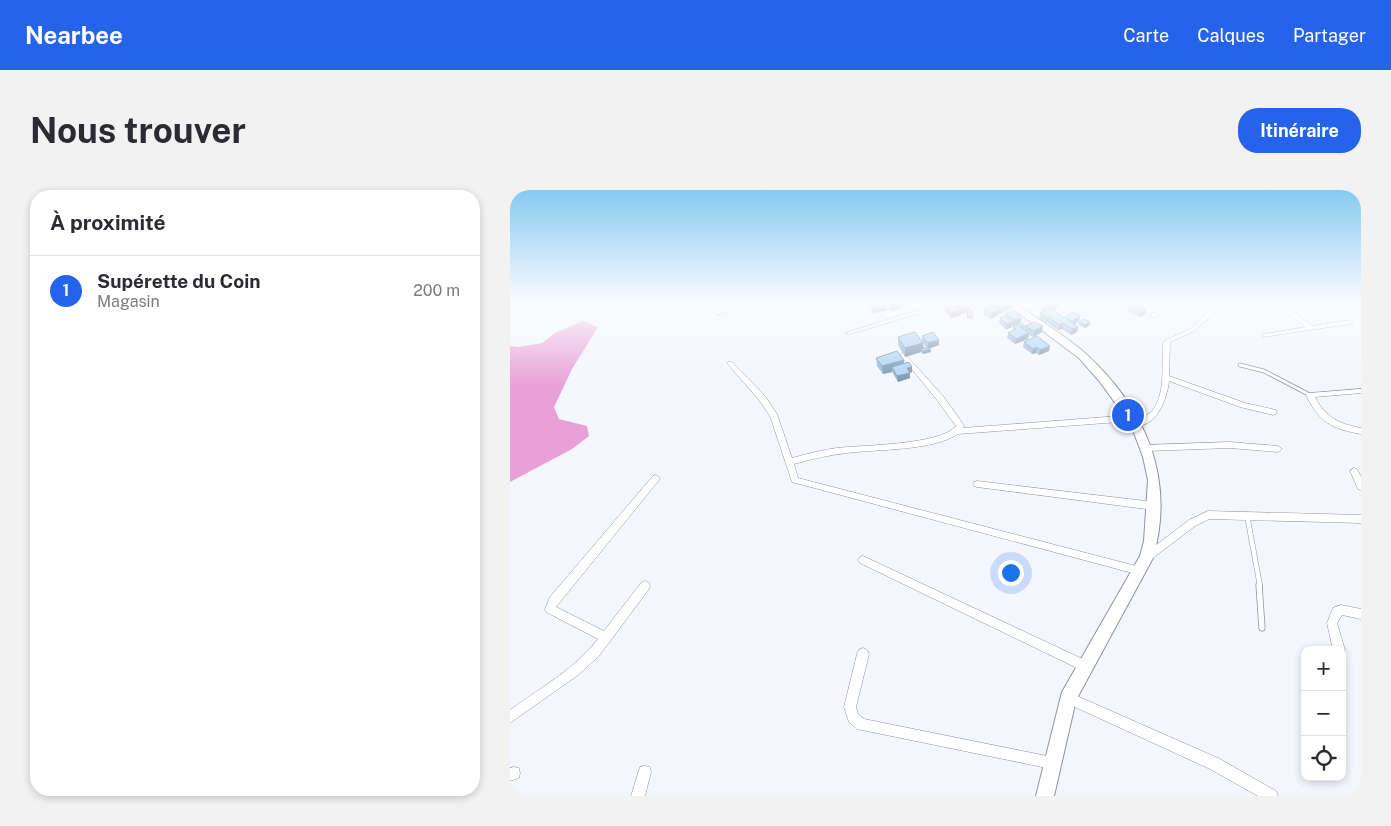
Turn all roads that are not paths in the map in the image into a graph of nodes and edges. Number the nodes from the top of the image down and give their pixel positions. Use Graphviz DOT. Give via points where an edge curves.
graph roads {
  1 [pos="860,330"];
  2 [pos="1049,330"];
  3 [pos="1191,330"];
  4 [pos="1298,330"];
  5 [pos="848,334"];
  6 [pos="1265,336"];
  7 [pos="903,355"];
  8 [pos="730,363"];
  9 [pos="1240,365"];
  10 [pos="1164,377"];
  11 [pos="1361,391"];
  12 [pos="1310,395"];
  13 [pos="1273,412"];
  14 [pos="1134,421"];
  15 [pos="959,431"];
  16 [pos="1361,431"];
  17 [pos="1146,448"];
  18 [pos="1278,450"];
  19 [pos="789,462"];
  20 [pos="1354,471"];
  21 [pos="656,478"];
  22 [pos="977,484"];
  23 [pos="1361,488"];
  24 [pos="1154,506"];
  25 [pos="1247,515"];
  26 [pos="1361,519"];
  27 [pos="1146,558"];
  28 [pos="863,560"];
  29 [pos="1140,571"];
  30 [pos="644,586"];
  31 [pos="1361,614"];
  32 [pos="1262,628"];
  33 [pos="606,638"];
  34 [pos="1338,646"];
  35 [pos="863,654"];
  36 [pos="1085,666"];
  37 [pos="1068,698"];
  38 [pos="510,717"];
  39 [pos="1052,763"];
  40 [pos="645,772"];
  41 [pos="638,796"];
  42 [pos="1045,796"];
  43 [pos="1271,796"];
  1 -- 5 [label="street"];
  2 -- 14 [label="street" via="1082,356"];
  3 -- 10 [label="street" via="1167,342"];
  4 -- 6 [label="street"];
  7 -- 15 [label="street" via="940,398 960,426"];
  8 -- 19 [label="street" via="774,416"];
  9 -- 12 [label="lane" via="1264,371"];
  10 -- 13 [label="street"];
  10 -- 14 [label="street" via="1162,403 1154,415 1146,421"];
  11 -- 12 [label="street"];
  12 -- 16 [label="street" via="1318,412 1333,424"];
  14 -- 15 [label="street"];
  14 -- 17 [label="street"];
  15 -- 19 [label="street" via="928,442 838,451"];
  17 -- 18 [label="street" via="1230,445"];
  17 -- 24 [label="street" via="1154,480"];
  19 -- 29 [label="street" via="795,480 803,484"];
  20 -- 23 [label="street"];
  21 -- 33 [label="street" via="554,600 550,609"];
  22 -- 24 [label="street"];
  24 -- 27 [label="street"];
  25 -- 26 [label="street"];
  25 -- 27 [label="street" via="1202,517"];
  25 -- 32 [label="lane" via="1258,559"];
  27 -- 29 [label="street"];
  28 -- 36 [label="street"];
  29 -- 36 [label="street"];
  30 -- 33 [label="street"];
  31 -- 34 [label="street" via="1337,612 1332,623"];
  33 -- 38 [label="street" via="574,671"];
  35 -- 39 [label="street" via="850,707 861,725"];
  36 -- 37 [label="street"];
  37 -- 39 [label="street"];
  37 -- 43 [label="street" via="1215,764"];
  39 -- 42 [label="street"];
  40 -- 41 [label="street"];
}
